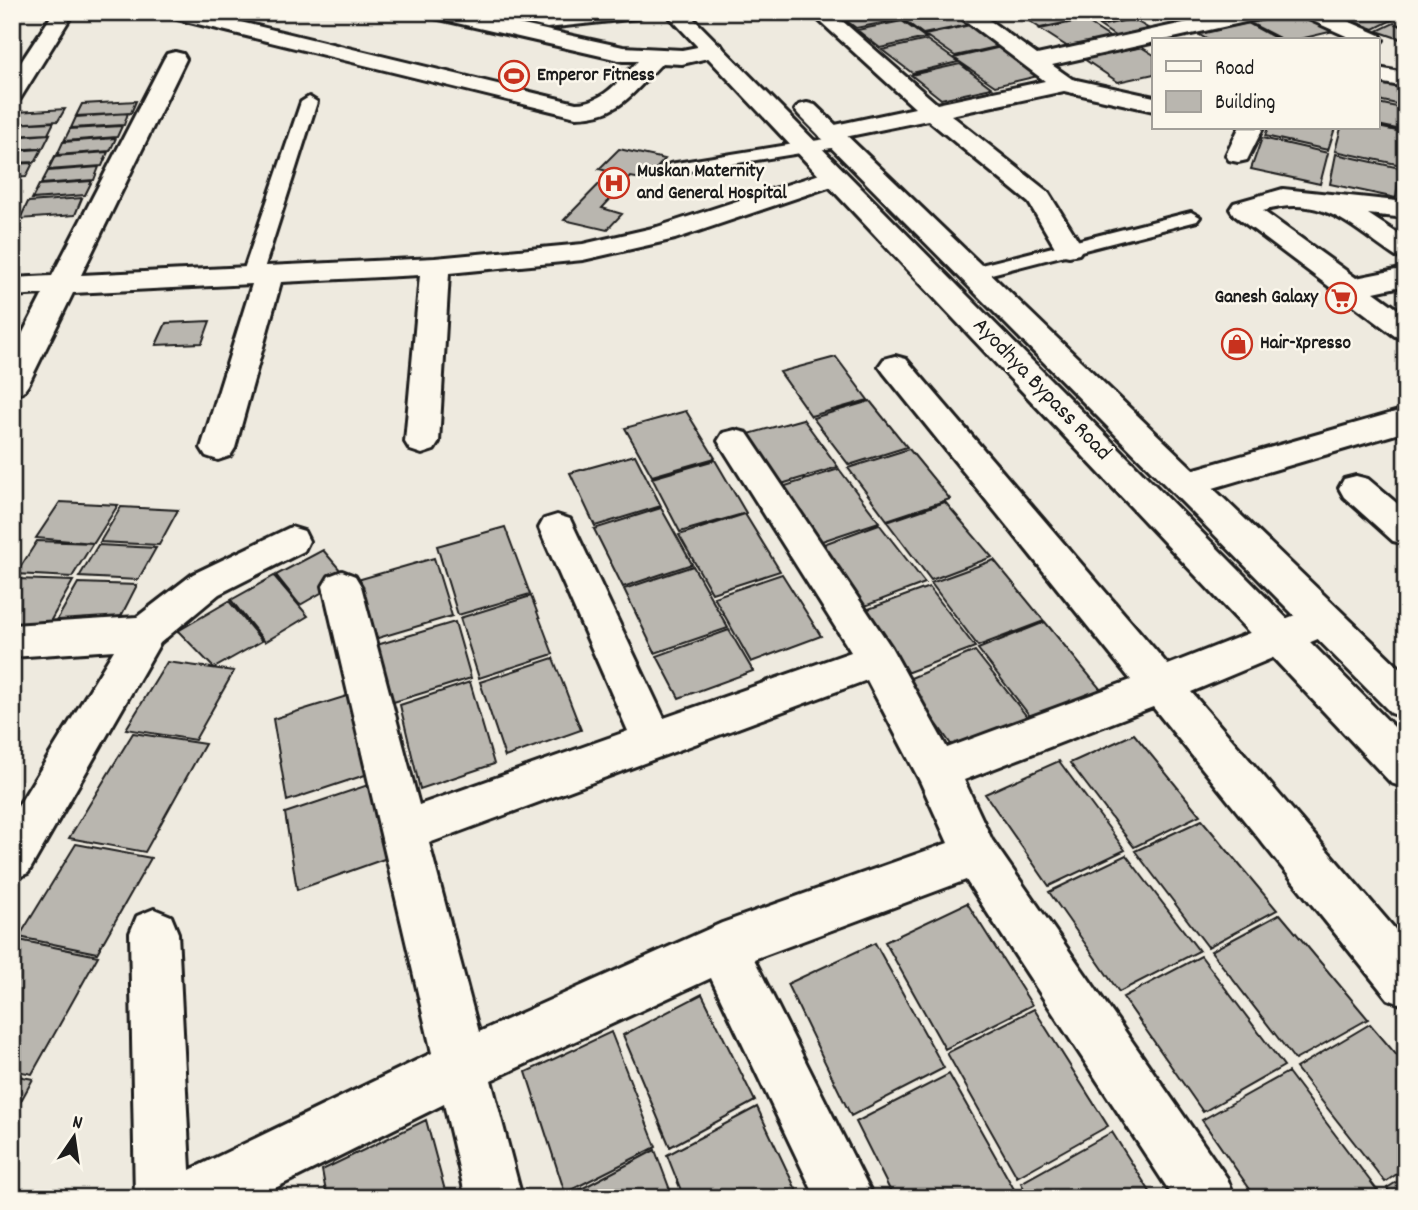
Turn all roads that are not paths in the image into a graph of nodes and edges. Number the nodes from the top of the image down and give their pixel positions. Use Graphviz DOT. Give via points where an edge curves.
graph roads {
  1 [pos="64,12"];
  2 [pos="172,12"];
  3 [pos="435,12"];
  4 [pos="508,12"];
  5 [pos="638,12"];
  6 [pos="675,12"];
  7 [pos="708,12"];
  8 [pos="820,12"];
  9 [pos="964,12"];
  10 [pos="1263,12"];
  11 [pos="1309,12"];
  12 [pos="594,15"];
  13 [pos="1152,19"];
  14 [pos="1175,33"];
  15 [pos="1368,38"];
  16 [pos="1048,40"];
  17 [pos="565,41"];
  18 [pos="713,50"];
  19 [pos="1069,54"];
  20 [pos="655,57"];
  21 [pos="175,59"];
  22 [pos="1034,62"];
  23 [pos="1380,75"];
  24 [pos="1406,80"];
  25 [pos="1064,84"];
  26 [pos="12,94"];
  27 [pos="309,102"];
  28 [pos="1152,104"];
  29 [pos="934,113"];
  30 [pos="1250,130"];
  31 [pos="825,141"];
  32 [pos="1238,155"];
  33 [pos="670,169"];
  34 [pos="835,177"];
  35 [pos="1333,202"];
  36 [pos="1406,211"];
  37 [pos="1191,217"];
  38 [pos="1069,248"];
  39 [pos="1406,251"];
  40 [pos="435,266"];
  41 [pos="972,273"];
  42 [pos="260,274"];
  43 [pos="1406,276"];
  44 [pos="63,285"];
  45 [pos="12,287"];
  46 [pos="1351,288"];
  47 [pos="1406,328"];
  48 [pos="895,366"];
  49 [pos="12,385"];
  50 [pos="1406,420"];
  51 [pos="735,441"];
  52 [pos="422,442"];
  53 [pos="218,448"];
  54 [pos="1186,484"];
  55 [pos="1356,488"];
  56 [pos="557,528"];
  57 [pos="1406,531"];
  58 [pos="291,541"];
  59 [pos="342,586"];
  60 [pos="1323,620"];
  61 [pos="146,632"];
  62 [pos="1278,636"];
  63 [pos="12,640"];
  64 [pos="877,659"];
  65 [pos="1161,686"];
  66 [pos="1406,701"];
  67 [pos="653,740"];
  68 [pos="1406,769"];
  69 [pos="937,771"];
  70 [pos="403,832"];
  71 [pos="976,855"];
  72 [pos="12,858"];
  73 [pos="154,933"];
  74 [pos="722,947"];
  75 [pos="1406,981"];
  76 [pos="461,1067"];
  77 [pos="163,1198"];
  78 [pos="194,1198"];
  79 [pos="494,1198"];
  80 [pos="846,1198"];
  81 [pos="1207,1198"];
  1 -- 26 [label="street"];
  2 -- 20 [label="street" via="576,110 595,110 609,103"];
  3 -- 17 [label="street"];
  4 -- 12 [label="street" via="547,22"];
  5 -- 12 [label="street"];
  6 -- 18 [label="street, Ayodhya Bypass Road"];
  7 -- 31 [label="street, Ayodhya Bypass Road"];
  8 -- 29 [label="street"];
  9 -- 22 [label="street"];
  10 -- 14 [label="street"];
  11 -- 15 [label="street"];
  12 -- 17 [label="street"];
  13 -- 14 [label="street"];
  14 -- 19 [label="street"];
  16 -- 19 [label="street"];
  17 -- 20 [label="street"];
  18 -- 20 [label="street"];
  18 -- 31 [label="street, Ayodhya Bypass Road"];
  19 -- 22 [label="street"];
  21 -- 44 [label="street"];
  22 -- 25 [label="street"];
  23 -- 24 [label="street"];
  25 -- 28 [label="street"];
  25 -- 29 [label="street"];
  27 -- 42 [label="lane"];
  29 -- 31 [label="street"];
  29 -- 38 [label="street" via="1039,198"];
  30 -- 32 [label="street"];
  31 -- 33 [label="lane"];
  31 -- 34 [label="street, Ayodhya Bypass Road"];
  31 -- 41 [label="street, Ayodhya Bypass Road"];
  34 -- 40 [label="street" via="665,233 583,252"];
  34 -- 62 [label="street, Ayodhya Bypass Road"];
  35 -- 36 [label="street"];
  35 -- 39 [label="street"];
  35 -- 46 [label="street" via="1283,197 1243,209"];
  37 -- 38 [label="lane"];
  38 -- 41 [label="lane"];
  40 -- 42 [label="street"];
  40 -- 52 [label="street"];
  41 -- 54 [label="street, Ayodhya Bypass Road"];
  42 -- 44 [label="street"];
  42 -- 53 [label="street"];
  43 -- 46 [label="street"];
  44 -- 45 [label="street"];
  44 -- 49 [label="street"];
  46 -- 47 [label="street"];
  48 -- 65 [label="street"];
  50 -- 54 [label="street"];
  51 -- 64 [label="street"];
  54 -- 60 [label="street, Ayodhya Bypass Road"];
  55 -- 57 [label="street"];
  56 -- 67 [label="street"];
  58 -- 61 [label="street" via="206,584"];
  59 -- 70 [label="street"];
  60 -- 62 [label="street"];
  60 -- 66 [label="street, Ayodhya Bypass Road"];
  61 -- 63 [label="street"];
  61 -- 72 [label="street"];
  62 -- 65 [label="street"];
  62 -- 68 [label="street, Ayodhya Bypass Road"];
  64 -- 67 [label="street"];
  64 -- 69 [label="street"];
  65 -- 69 [label="street"];
  65 -- 75 [label="street"];
  67 -- 70 [label="street"];
  69 -- 71 [label="street"];
  70 -- 76 [label="street"];
  71 -- 74 [label="street"];
  71 -- 81 [label="street"];
  73 -- 77 [label="street"];
  74 -- 76 [label="street"];
  74 -- 80 [label="street"];
  76 -- 78 [label="street"];
  76 -- 79 [label="street"];
}
